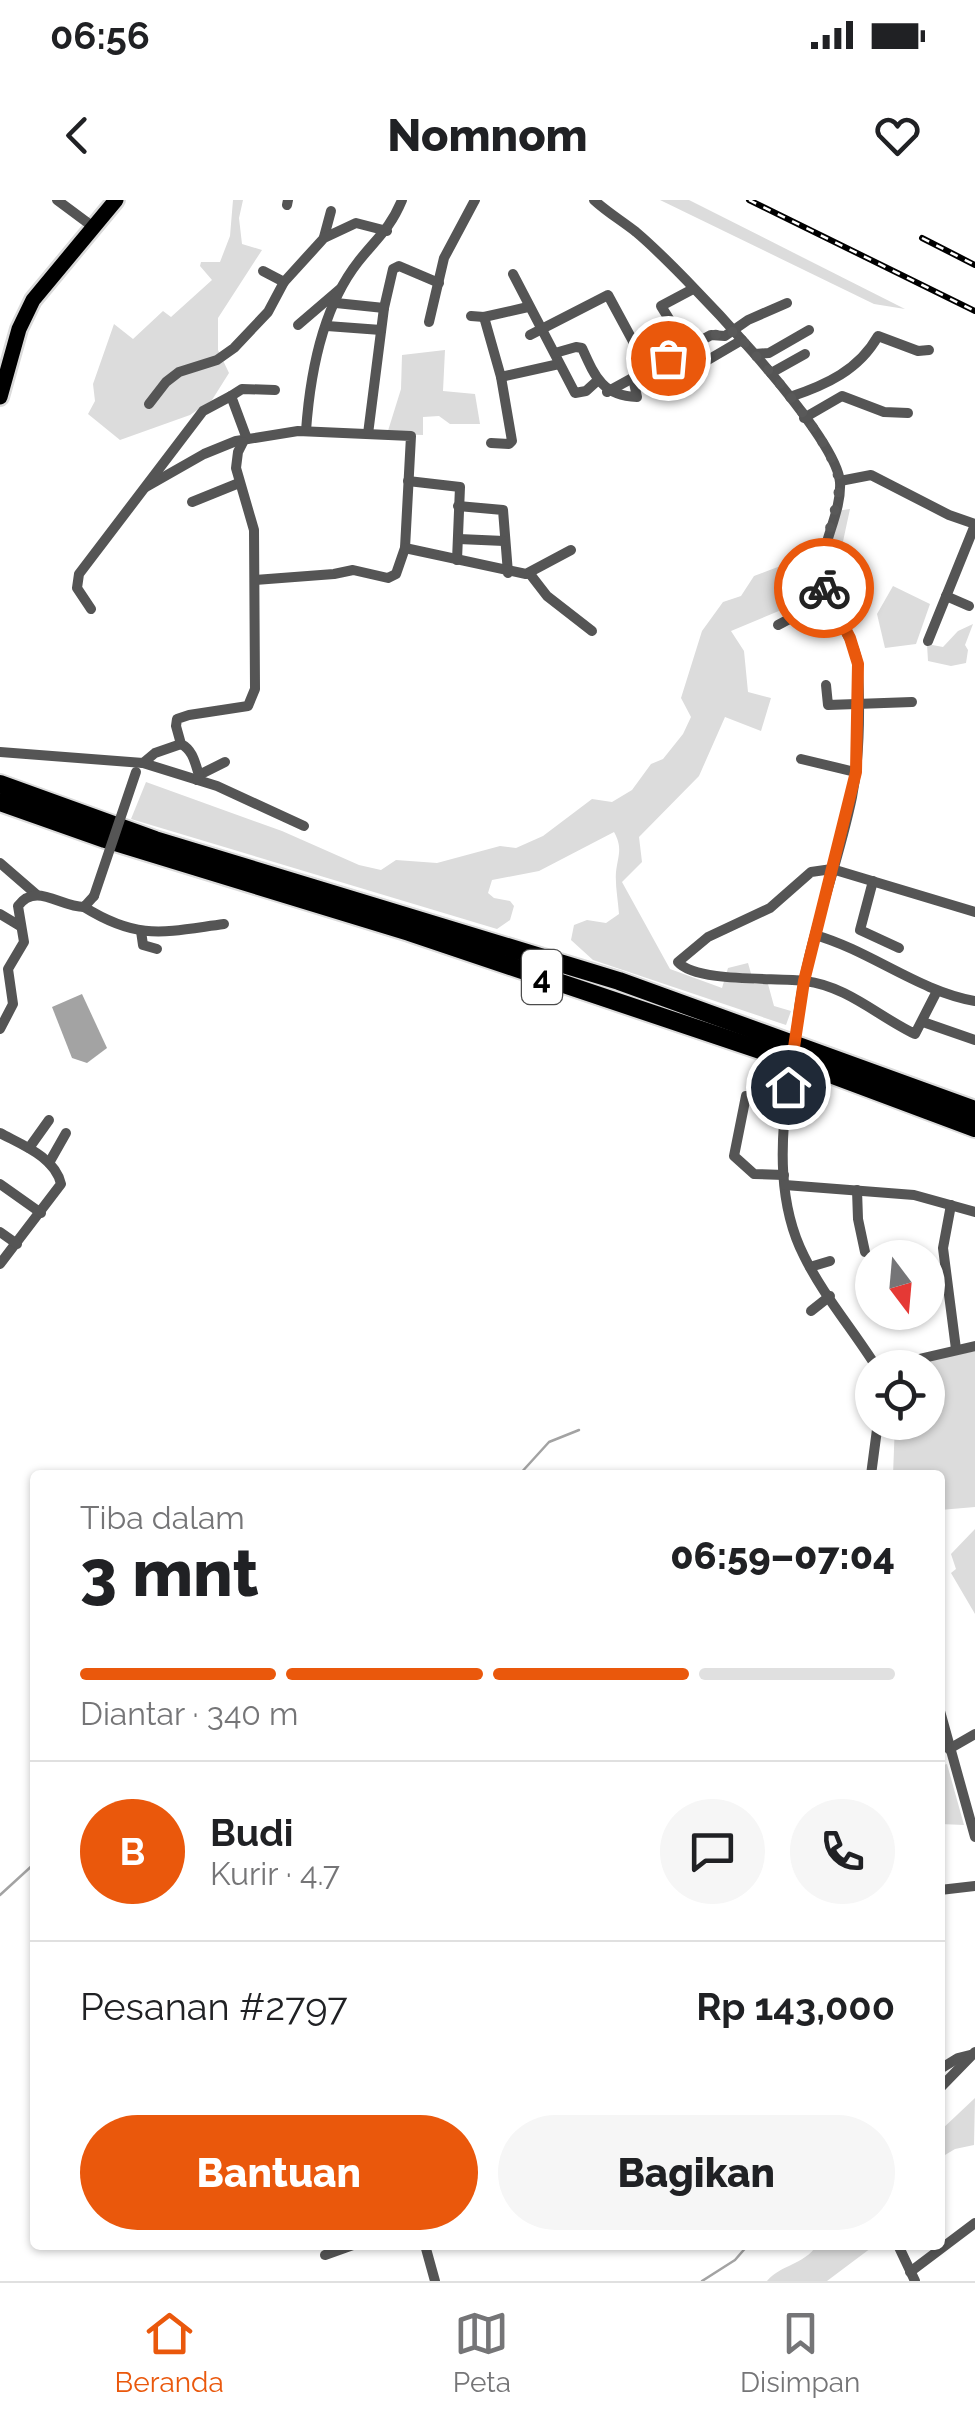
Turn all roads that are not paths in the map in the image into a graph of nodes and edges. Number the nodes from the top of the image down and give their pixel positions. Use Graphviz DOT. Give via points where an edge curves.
graph roads {
  1 [pos="58,200"];
  2 [pos="116,200"];
  3 [pos="402,200"];
  4 [pos="475,200"];
  5 [pos="594,200"];
  6 [pos="331,211"];
  7 [pos="92,226"];
  8 [pos="387,231"];
  9 [pos="324,238"];
  10 [pos="263,271"];
  11 [pos="513,274"];
  12 [pos="284,282"];
  13 [pos="438,282"];
  14 [pos="341,288"];
  15 [pos="693,289"];
  16 [pos="336,303"];
  17 [pos="787,303"];
  18 [pos="528,306"];
  19 [pos="384,308"];
  20 [pos="471,316"];
  21 [pos="484,317"];
  22 [pos="429,322"];
  23 [pos="298,326"];
  24 [pos="327,326"];
  25 [pos="381,330"];
  26 [pos="809,330"];
  27 [pos="536,332"];
  28 [pos="738,335"];
  29 [pos="687,348"];
  30 [pos="929,350"];
  31 [pos="755,354"];
  32 [pos="805,354"];
  33 [pos="557,358"];
  34 [pos="700,364"];
  35 [pos="648,369"];
  36 [pos="771,373"];
  37 [pos="501,377"];
  38 [pos="632,378"];
  39 [pos="598,381"];
  40 [pos="275,390"];
  41 [pos="607,392"];
  42 [pos="231,396"];
  43 [pos="0,397"];
  44 [pos="790,397"];
  45 [pos="149,404"];
  46 [pos="908,413"];
  47 [pos="804,418"];
  48 [pos="306,431"];
  49 [pos="368,434"];
  50 [pos="245,441"];
  51 [pos="491,443"];
  52 [pos="408,481"];
  53 [pos="840,482"];
  54 [pos="239,483"];
  55 [pos="146,487"];
  56 [pos="192,502"];
  57 [pos="458,506"];
  58 [pos="975,525"];
  59 [pos="458,539"];
  60 [pos="504,542"];
  61 [pos="404,548"];
  62 [pos="571,550"];
  63 [pos="457,560"];
  64 [pos="508,572"];
  65 [pos="530,574"];
  66 [pos="255,580"];
  67 [pos="946,596"];
  68 [pos="828,599"];
  69 [pos="969,606"];
  70 [pos="91,608"];
  71 [pos="778,625"];
  72 [pos="592,630"];
  73 [pos="928,641"];
  74 [pos="826,685"];
  75 [pos="912,702"];
  76 [pos="858,703"];
  77 [pos="181,744"];
  78 [pos="0,752"];
  79 [pos="801,759"];
  80 [pos="224,762"];
  81 [pos="139,766"];
  82 [pos="856,772"];
  83 [pos="198,777"];
  84 [pos="0,784"];
  85 [pos="0,802"];
  86 [pos="304,826"];
  87 [pos="0,863"];
  88 [pos="832,869"];
  89 [pos="873,881"];
  90 [pos="37,895"];
  91 [pos="84,907"];
  92 [pos="975,912"];
  93 [pos="0,914"];
  94 [pos="224,924"];
  95 [pos="20,926"];
  96 [pos="141,931"];
  97 [pos="815,935"];
  98 [pos="898,948"];
  99 [pos="157,949"];
  100 [pos="4,967"];
  101 [pos="804,981"];
  102 [pos="975,985"];
  103 [pos="937,991"];
  104 [pos="972,1000"];
  105 [pos="923,1022"];
  106 [pos="0,1029"];
  107 [pos="975,1040"];
  108 [pos="786,1104"];
  109 [pos="975,1110"];
  110 [pos="48,1120"];
  111 [pos="975,1128"];
  112 [pos="66,1133"];
  113 [pos="0,1134"];
  114 [pos="30,1148"];
  115 [pos="49,1163"];
  116 [pos="785,1180"];
  117 [pos="0,1184"];
  118 [pos="857,1190"];
  119 [pos="951,1204"];
  120 [pos="975,1212"];
  121 [pos="41,1213"];
  122 [pos="0,1232"];
  123 [pos="863,1240"];
  124 [pos="17,1244"];
  125 [pos="830,1261"];
  126 [pos="0,1264"];
  127 [pos="810,1267"];
  128 [pos="830,1296"];
  129 [pos="810,1312"];
  130 [pos="975,1346"];
  131 [pos="956,1349"];
  132 [pos="867,1350"];
  133 [pos="945,1352"];
  134 [pos="875,1440"];
  135 [pos="871,1470"];
  136 [pos="945,1730"];
  137 [pos="975,1734"];
  138 [pos="950,1748"];
  139 [pos="975,1837"];
  140 [pos="975,1886"];
  141 [pos="945,1889"];
  142 [pos="974,2054"];
  143 [pos="945,2067"];
  144 [pos="945,2083"];
  145 [pos="975,2223"];
  146 [pos="945,2249"];
  147 [pos="339,2250"];
  148 [pos="427,2250"];
  149 [pos="900,2250"];
  150 [pos="943,2250"];
  151 [pos="325,2255"];
  152 [pos="913,2276"];
  153 [pos="436,2281"];
  1 -- 7 [label="street"];
  2 -- 7 [label="main road"];
  3 -- 8 [label="street"];
  4 -- 13 [label="street"];
  5 -- 15 [label="street"];
  6 -- 9 [label="street"];
  7 -- 43 [label="main road" via="32,300"];
  8 -- 9 [label="street" via="356,224"];
  8 -- 14 [label="street"];
  9 -- 12 [label="street"];
  10 -- 12 [label="street"];
  11 -- 18 [label="street"];
  12 -- 45 [label="street" via="268,312 234,348 179,372"];
  13 -- 19 [label="street" via="396,267"];
  13 -- 22 [label="street"];
  14 -- 16 [label="street"];
  14 -- 23 [label="street"];
  15 -- 28 [label="street"];
  15 -- 29 [label="street" via="661,306"];
  16 -- 19 [label="street"];
  16 -- 24 [label="street"];
  17 -- 28 [label="street" via="748,320"];
  18 -- 21 [label="street"];
  18 -- 27 [label="street"];
  19 -- 25 [label="street"];
  20 -- 21 [label="street"];
  21 -- 37 [label="street"];
  24 -- 25 [label="street"];
  24 -- 48 [label="street" via="308,395"];
  25 -- 49 [label="street"];
  26 -- 31 [label="street" via="770,353"];
  27 -- 33 [label="street"];
  27 -- 35 [label="street" via="608,295"];
  28 -- 29 [label="street" via="711,334"];
  28 -- 31 [label="street"];
  28 -- 34 [label="street"];
  29 -- 35 [label="street"];
  30 -- 44 [label="street" via="878,336 869,354 840,378"];
  31 -- 36 [label="street"];
  32 -- 36 [label="street"];
  33 -- 37 [label="street"];
  33 -- 39 [label="street" via="582,348"];
  33 -- 39 [label="street" via="575,394"];
  35 -- 38 [label="street"];
  36 -- 44 [label="street"];
  37 -- 51 [label="street" via="512,441"];
  38 -- 41 [label="street"];
  38 -- 41 [label="street" via="637,397"];
  39 -- 41 [label="street"];
  40 -- 42 [label="street"];
  42 -- 50 [label="street"];
  42 -- 55 [label="street" via="204,411"];
  44 -- 47 [label="street"];
  46 -- 47 [label="street" via="884,412 842,396"];
  47 -- 53 [label="street" via="828,449"];
  48 -- 49 [label="street"];
  48 -- 50 [label="street"];
  49 -- 52 [label="street" via="412,436"];
  50 -- 54 [label="street" via="238,452"];
  50 -- 55 [label="street" via="204,454"];
  52 -- 57 [label="street" via="460,487"];
  52 -- 61 [label="street"];
  53 -- 58 [label="street" via="872,475"];
  53 -- 68 [label="street" via="822,574"];
  54 -- 56 [label="street"];
  54 -- 66 [label="street" via="254,530"];
  55 -- 70 [label="street" via="76,580"];
  57 -- 59 [label="street"];
  57 -- 60 [label="street" via="503,510"];
  58 -- 67 [label="street"];
  59 -- 60 [label="street"];
  59 -- 63 [label="street"];
  60 -- 64 [label="street"];
  61 -- 63 [label="street"];
  61 -- 66 [label="street" via="400,570 388,578 353,570"];
  62 -- 65 [label="street"];
  63 -- 64 [label="street"];
  64 -- 65 [label="street"];
  65 -- 72 [label="street" via="546,596"];
  66 -- 77 [label="street" via="251,704 177,720"];
  67 -- 69 [label="street"];
  67 -- 73 [label="street"];
  68 -- 71 [label="street"];
  68 -- 76 [label="street" via="856,656"];
  74 -- 76 [label="street" via="827,705"];
  75 -- 76 [label="street"];
  76 -- 82 [label="street"];
  77 -- 81 [label="street"];
  77 -- 83 [label="street"];
  78 -- 81 [label="street"];
  79 -- 82 [label="street"];
  80 -- 83 [label="street"];
  81 -- 83 [label="street"];
  81 -- 91 [label="street, bridge" via="94,896"];
  82 -- 88 [label="street"];
  83 -- 86 [label="street"];
  84 -- 109 [label="highway, 4" via="155,840 619,981"];
  85 -- 111 [label="highway, 4" via="410,932"];
  87 -- 90 [label="street"];
  88 -- 89 [label="street"];
  88 -- 97 [label="street"];
  88 -- 101 [label="street" via="811,872 770,908 708,937 678,962 712,974"];
  89 -- 92 [label="street"];
  89 -- 98 [label="street" via="860,930"];
  90 -- 91 [label="street"];
  90 -- 95 [label="street" via="18,906"];
  91 -- 96 [label="street" via="112,925"];
  93 -- 95 [label="street"];
  94 -- 96 [label="street"];
  95 -- 100 [label="street" via="24,942"];
  96 -- 99 [label="street" via="143,944"];
  97 -- 101 [label="street"];
  97 -- 103 [label="street"];
  100 -- 106 [label="street" via="12,1010"];
  101 -- 105 [label="street" via="845,992 914,1034"];
  101 -- 108 [label="street, bridge"];
  102 -- 104 [label="street"];
  103 -- 104 [label="street"];
  103 -- 105 [label="street"];
  105 -- 107 [label="street"];
  108 -- 116 [label="street"];
  108 -- 116 [label="street" via="746,1096 734,1156 754,1174"];
  110 -- 114 [label="street"];
  112 -- 115 [label="street"];
  113 -- 114 [label="street"];
  114 -- 115 [label="street"];
  115 -- 121 [label="street" via="61,1184"];
  116 -- 118 [label="street"];
  116 -- 127 [label="street" via="796,1238"];
  117 -- 121 [label="street"];
  118 -- 119 [label="street"];
  118 -- 123 [label="street"];
  119 -- 120 [label="street"];
  119 -- 131 [label="street" via="943,1248"];
  121 -- 124 [label="street"];
  122 -- 124 [label="street"];
  124 -- 126 [label="street"];
  125 -- 127 [label="street"];
  127 -- 128 [label="street"];
  128 -- 129 [label="street"];
  128 -- 132 [label="street"];
  130 -- 131 [label="street"];
  131 -- 133 [label="street"];
  134 -- 135 [label="street"];
  136 -- 138 [label="street"];
  137 -- 138 [label="street"];
  138 -- 139 [label="street"];
  140 -- 141 [label="street"];
  142 -- 143 [label="street"];
  142 -- 144 [label="street"];
  145 -- 146 [label="street"];
  147 -- 151 [label="street"];
  148 -- 153 [label="street"];
  149 -- 152 [label="street"];
  150 -- 152 [label="street"];
}
